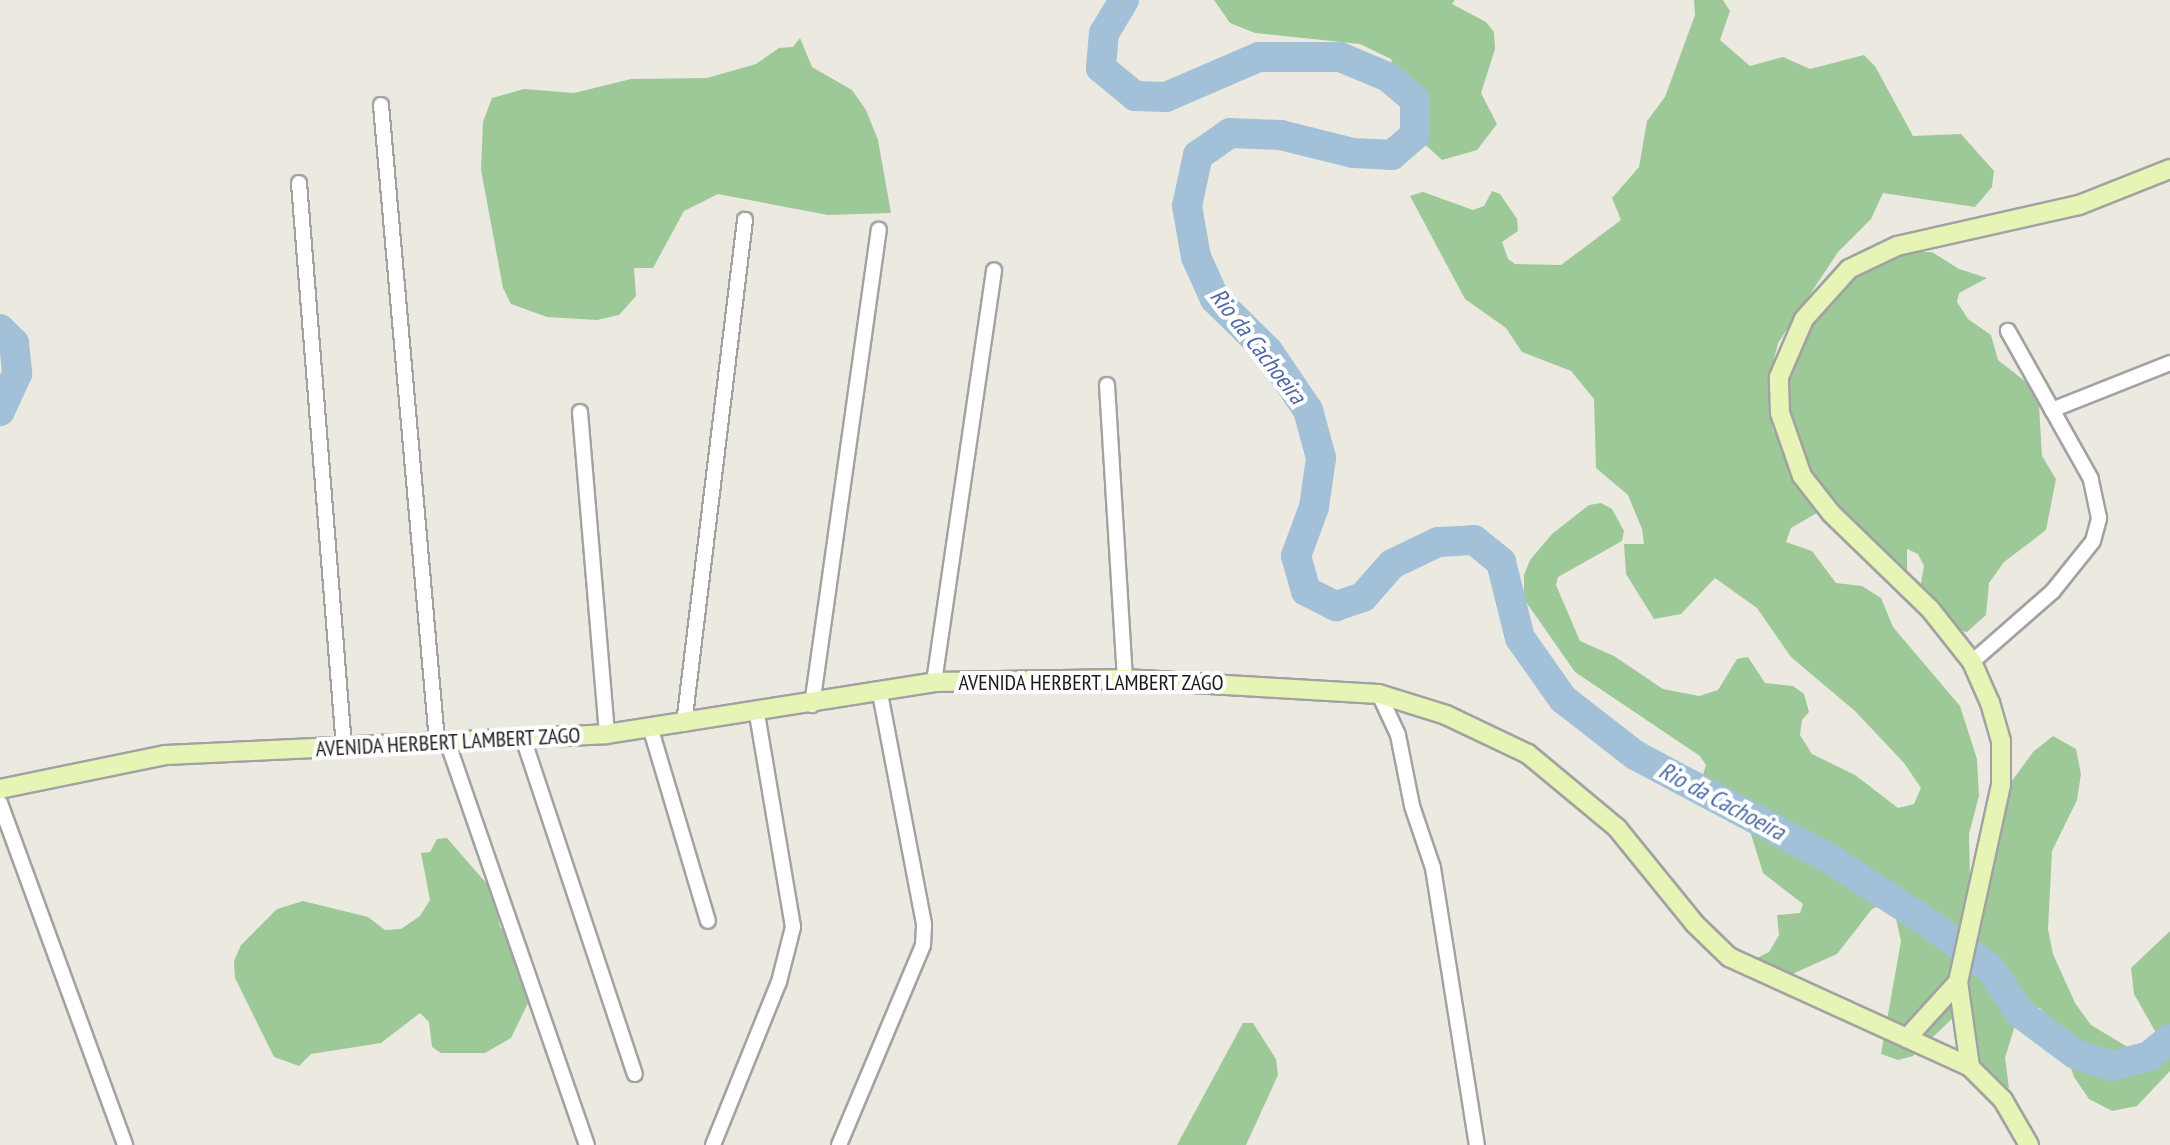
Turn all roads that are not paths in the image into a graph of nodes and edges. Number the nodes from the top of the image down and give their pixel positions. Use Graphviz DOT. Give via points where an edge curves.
graph roads {
  1 [pos="381,105"];
  2 [pos="2170,169"];
  3 [pos="299,183"];
  4 [pos="745,220"];
  5 [pos="879,230"];
  6 [pos="994,270"];
  7 [pos="2008,331"];
  8 [pos="2170,363"];
  9 [pos="1107,385"];
  10 [pos="2052,410"];
  11 [pos="580,412"];
  12 [pos="1972,662"];
  13 [pos="1125,679"];
  14 [pos="934,682"];
  15 [pos="879,689"];
  16 [pos="1379,694"];
  17 [pos="812,705"];
  18 [pos="757,714"];
  19 [pos="684,724"];
  20 [pos="651,730"];
  21 [pos="607,734"];
  22 [pos="442,741"];
  23 [pos="524,741"];
  24 [pos="344,747"];
  25 [pos="0,789"];
  26 [pos="0,803"];
  27 [pos="708,921"];
  28 [pos="1960,974"];
  29 [pos="1907,1038"];
  30 [pos="1970,1067"];
  31 [pos="635,1074"];
  32 [pos="125,1145"];
  33 [pos="587,1145"];
  34 [pos="713,1145"];
  35 [pos="839,1145"];
  36 [pos="1477,1145"];
  37 [pos="2029,1145"];
  1 -- 22 [label="street"];
  2 -- 12 [label="street" via="2079,205 1897,246 1849,269 1827,290 1787,351 1779,377 1780,413 1802,476 1831,513 1930,609"];
  3 -- 24 [label="street"];
  4 -- 19 [label="street"];
  5 -- 17 [label="street"];
  6 -- 14 [label="street"];
  7 -- 10 [label="street"];
  8 -- 10 [label="street"];
  9 -- 13 [label="street"];
  10 -- 12 [label="street" via="2091,479 2097,531 2053,591"];
  11 -- 21 [label="street"];
  12 -- 28 [label="street" via="2001,741 1999,798"];
  13 -- 14 [label="street, AVENIDA HERBERT LAMBERT ZAGO"];
  13 -- 16 [label="street, AVENIDA HERBERT LAMBERT ZAGO"];
  14 -- 15 [label="street, AVENIDA HERBERT LAMBERT ZAGO"];
  15 -- 17 [label="street, AVENIDA HERBERT LAMBERT ZAGO"];
  15 -- 35 [label="street" via="924,924 923,945"];
  16 -- 29 [label="street, AVENIDA HERBERT LAMBERT ZAGO" via="1446,715 1528,754 1617,828 1695,924 1729,957"];
  16 -- 36 [label="street" via="1398,735 1412,806 1433,868"];
  17 -- 18 [label="street, AVENIDA HERBERT LAMBERT ZAGO"];
  18 -- 19 [label="street, AVENIDA HERBERT LAMBERT ZAGO"];
  18 -- 34 [label="street" via="793,927 779,982"];
  19 -- 20 [label="street, AVENIDA HERBERT LAMBERT ZAGO"];
  20 -- 21 [label="street, AVENIDA HERBERT LAMBERT ZAGO"];
  20 -- 27 [label="street"];
  21 -- 23 [label="street, AVENIDA HERBERT LAMBERT ZAGO"];
  22 -- 23 [label="street, AVENIDA HERBERT LAMBERT ZAGO"];
  22 -- 24 [label="street, AVENIDA HERBERT LAMBERT ZAGO"];
  22 -- 33 [label="street"];
  23 -- 31 [label="street"];
  24 -- 25 [label="street, AVENIDA HERBERT LAMBERT ZAGO" via="165,755"];
  26 -- 32 [label="street"];
  28 -- 29 [label="street"];
  28 -- 30 [label="street"];
  29 -- 30 [label="street, AVENIDA HERBERT LAMBERT ZAGO"];
  30 -- 37 [label="street, AVENIDA HERBERT LAMBERT ZAGO" via="2003,1100"];
}
